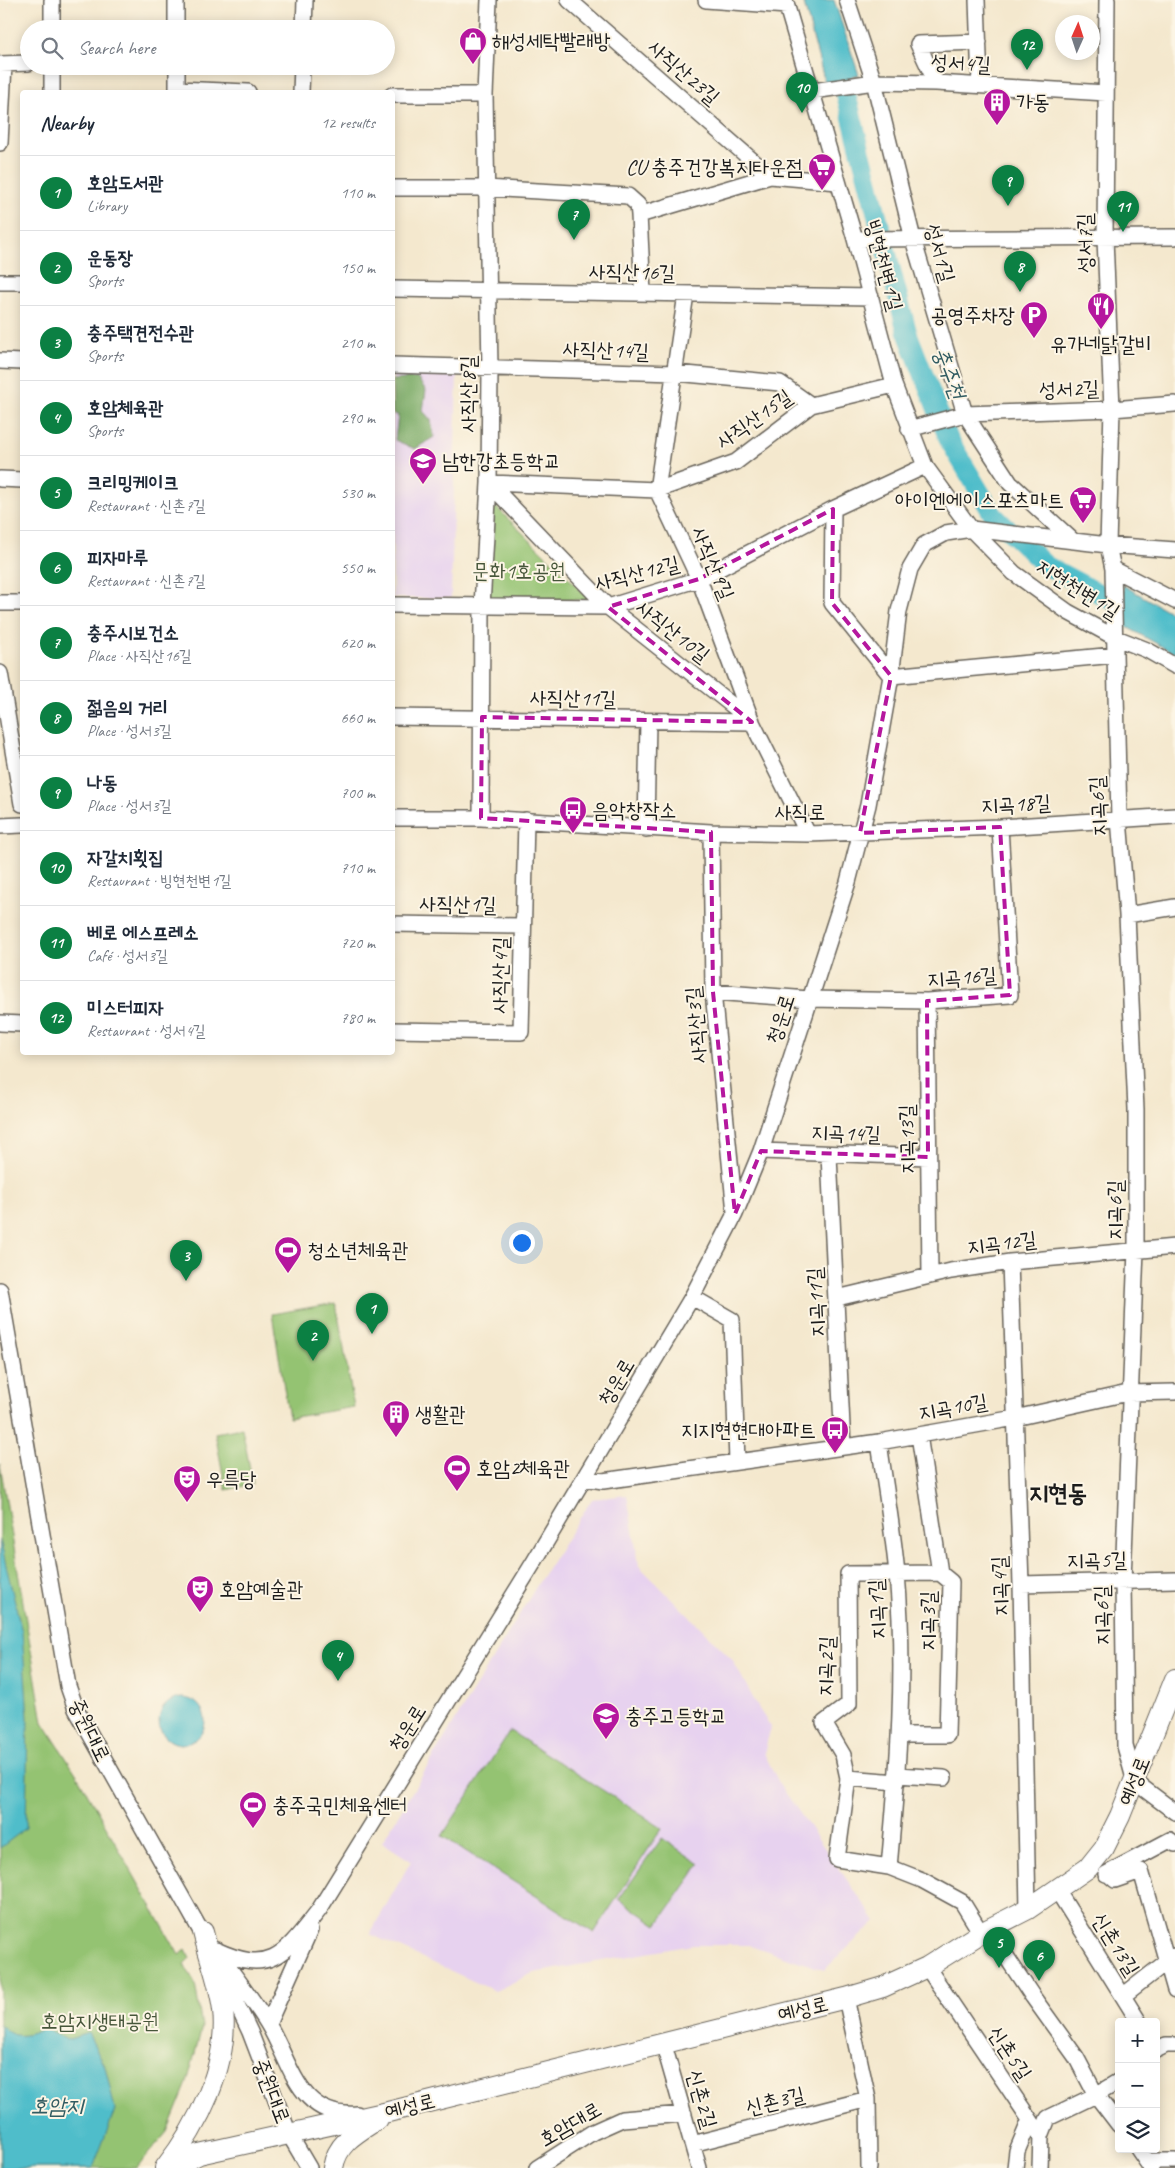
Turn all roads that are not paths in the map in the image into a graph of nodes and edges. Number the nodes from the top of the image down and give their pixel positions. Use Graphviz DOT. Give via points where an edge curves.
graph roads {
  1 [pos="52,0"];
  2 [pos="176,0"];
  3 [pos="305,0"];
  4 [pos="489,0"];
  5 [pos="570,0"];
  6 [pos="706,0"];
  7 [pos="847,0"];
  8 [pos="977,0"];
  9 [pos="1107,0"];
  10 [pos="786,3"];
  11 [pos="52,20"];
  12 [pos="176,20"];
  13 [pos="304,20"];
  14 [pos="979,42"];
  15 [pos="20,63"];
  16 [pos="2,64"];
  17 [pos="52,75"];
  18 [pos="177,75"];
  19 [pos="302,75"];
  20 [pos="874,82"];
  21 [pos="936,83"];
  22 [pos="980,85"];
  23 [pos="52,90"];
  24 [pos="177,90"];
  25 [pos="301,90"];
  26 [pos="813,91"];
  27 [pos="1106,93"];
  28 [pos="395,95"];
  29 [pos="486,95"];
  30 [pos="0,143"];
  31 [pos="770,176"];
  32 [pos="838,182"];
  33 [pos="395,188"];
  34 [pos="486,188"];
  35 [pos="640,215"];
  36 [pos="1175,237"];
  37 [pos="1105,238"];
  38 [pos="855,239"];
  39 [pos="913,239"];
  40 [pos="0,282"];
  41 [pos="20,282"];
  42 [pos="395,289"];
  43 [pos="488,290"];
  44 [pos="643,293"];
  45 [pos="686,294"];
  46 [pos="871,297"];
  47 [pos="0,362"];
  48 [pos="20,362"];
  49 [pos="395,365"];
  50 [pos="490,368"];
  51 [pos="676,373"];
  52 [pos="894,385"];
  53 [pos="1175,404"];
  54 [pos="811,405"];
  55 [pos="1112,409"];
  56 [pos="965,414"];
  57 [pos="909,429"];
  58 [pos="925,466"];
  59 [pos="0,480"];
  60 [pos="20,480"];
  61 [pos="489,483"];
  62 [pos="658,490"];
  63 [pos="833,509"];
  64 [pos="971,529"];
  65 [pos="1072,540"];
  66 [pos="1108,545"];
  67 [pos="1175,550"];
  68 [pos="1113,569"];
  69 [pos="698,579"];
  70 [pos="1175,601"];
  71 [pos="0,603"];
  72 [pos="20,603"];
  73 [pos="395,604"];
  74 [pos="482,606"];
  75 [pos="608,607"];
  76 [pos="1114,637"];
  77 [pos="1115,655"];
  78 [pos="1175,666"];
  79 [pos="0,673"];
  80 [pos="891,676"];
  81 [pos="15,715"];
  82 [pos="395,717"];
  83 [pos="482,717"];
  84 [pos="648,721"];
  85 [pos="752,722"];
  86 [pos="20,779"];
  87 [pos="1175,816"];
  88 [pos="395,818"];
  89 [pos="481,818"];
  90 [pos="1119,819"];
  91 [pos="526,820"];
  92 [pos="0,826"];
  93 [pos="20,826"];
  94 [pos="1000,827"];
  95 [pos="646,829"];
  96 [pos="711,832"];
  97 [pos="860,833"];
  98 [pos="808,834"];
  99 [pos="1175,907"];
  100 [pos="1127,915"];
  101 [pos="395,924"];
  102 [pos="522,926"];
  103 [pos="713,992"];
  104 [pos="809,999"];
  105 [pos="927,1002"];
  106 [pos="0,1023"];
  107 [pos="20,1024"];
  108 [pos="395,1030"];
  109 [pos="761,1150"];
  110 [pos="829,1155"];
  111 [pos="928,1157"];
  112 [pos="735,1214"];
  113 [pos="1175,1247"];
  114 [pos="1136,1250"];
  115 [pos="1010,1262"];
  116 [pos="930,1275"];
  117 [pos="0,1290"];
  118 [pos="692,1297"];
  119 [pos="837,1298"];
  120 [pos="1175,1392"];
  121 [pos="1128,1393"];
  122 [pos="1015,1418"];
  123 [pos="918,1435"];
  124 [pos="879,1442"];
  125 [pos="842,1447"];
  126 [pos="737,1462"];
  127 [pos="584,1478"];
  128 [pos="940,1573"];
  129 [pos="897,1575"];
  130 [pos="1123,1580"];
  131 [pos="1175,1580"];
  132 [pos="1021,1584"];
  133 [pos="1175,1679"];
  134 [pos="900,1735"];
  135 [pos="848,1778"];
  136 [pos="944,1778"];
  137 [pos="897,1779"];
  138 [pos="1135,1782"];
  139 [pos="1175,1798"];
  140 [pos="1158,1799"];
  141 [pos="1175,1812"];
  142 [pos="1175,1844"];
  143 [pos="889,1867"];
  144 [pos="1088,1868"];
  145 [pos="1108,1874"];
  146 [pos="1057,1890"];
  147 [pos="1028,1909"];
  148 [pos="319,1910"];
  149 [pos="985,1931"];
  150 [pos="203,1932"];
  151 [pos="216,1950"];
  152 [pos="1171,1957"];
  153 [pos="927,1967"];
  154 [pos="1175,1990"];
  155 [pos="1124,1995"];
  156 [pos="846,1998"];
  157 [pos="1137,2018"];
  158 [pos="268,2024"];
  159 [pos="663,2042"];
  160 [pos="1175,2045"];
  161 [pos="1160,2048"];
  162 [pos="1115,2083"];
  163 [pos="1096,2095"];
  164 [pos="868,2099"];
  165 [pos="388,2112"];
  166 [pos="684,2114"];
  167 [pos="1030,2120"];
  168 [pos="1115,2120"];
  169 [pos="289,2134"];
  170 [pos="1041,2136"];
  171 [pos="692,2144"];
  172 [pos="1145,2159"];
  173 [pos="1175,2160"];
  174 [pos="165,2168"];
  175 [pos="172,2168"];
  176 [pos="200,2168"];
  177 [pos="309,2168"];
  178 [pos="333,2168"];
  179 [pos="537,2168"];
  180 [pos="699,2168"];
  181 [pos="869,2168"];
  182 [pos="1015,2168"];
  183 [pos="1040,2168"];
  1 -- 11 [label="street"];
  2 -- 12 [label="street"];
  3 -- 13 [label="street"];
  4 -- 29 [label="street, 사직산8길"];
  5 -- 31 [label="street, 사직산23길"];
  6 -- 10 [label="street"];
  7 -- 20 [label="street, 성서1길"];
  8 -- 14 [label="street"];
  9 -- 27 [label="street, 성서7길"];
  10 -- 26 [label="street, 빙현천변1길"];
  14 -- 21 [label="street" via="918,44"];
  14 -- 22 [label="street"];
  15 -- 16 [label="street"];
  16 -- 30 [label="street"];
  17 -- 23 [label="street"];
  18 -- 24 [label="street"];
  19 -- 25 [label="street"];
  20 -- 21 [label="street, 성서4길"];
  20 -- 26 [label="street, 성서4길"];
  20 -- 39 [label="street, 성서1길"];
  21 -- 22 [label="street, 성서4길"];
  22 -- 27 [label="street, 성서4길"];
  26 -- 32 [label="street, 빙현천변1길"];
  27 -- 37 [label="street, 성서7길"];
  28 -- 29 [label="street"];
  29 -- 34 [label="street, 사직산8길"];
  31 -- 32 [label="street"];
  31 -- 35 [label="street"];
  32 -- 38 [label="street, 빙현천변1길"];
  33 -- 34 [label="street"];
  34 -- 35 [label="street" via="628,196 638,205"];
  34 -- 43 [label="street, 사직산8길"];
  35 -- 44 [label="street"];
  36 -- 37 [label="street"];
  37 -- 39 [label="street"];
  37 -- 55 [label="street, 성서7길"];
  38 -- 39 [label="street"];
  38 -- 46 [label="street, 빙현천변1길"];
  39 -- 56 [label="street, 성서1길"];
  40 -- 41 [label="street"];
  42 -- 43 [label="street, 사직산16길"];
  43 -- 44 [label="street, 사직산16길"];
  43 -- 50 [label="street, 사직산8길"];
  44 -- 45 [label="street, 사직산16길"];
  45 -- 46 [label="street, 사직산16길"];
  45 -- 51 [label="street"];
  46 -- 52 [label="street, 빙현천변1길"];
  47 -- 48 [label="street"];
  49 -- 50 [label="street, 사직산14길"];
  50 -- 51 [label="street, 사직산14길"];
  50 -- 61 [label="street, 사직산8길"];
  51 -- 54 [label="street, 사직산14길" via="780,383"];
  51 -- 62 [label="street"];
  52 -- 54 [label="street, 사직산15길"];
  52 -- 57 [label="street, 빙현천변1길"];
  53 -- 55 [label="street, 성서2길"];
  54 -- 62 [label="street, 사직산15길" via="736,462"];
  55 -- 56 [label="street, 성서2길"];
  55 -- 66 [label="street, 성서7길"];
  56 -- 57 [label="street, 성서2길"];
  56 -- 65 [label="street, 성서1길" via="1010,483"];
  57 -- 58 [label="street, 빙현천변1길"];
  58 -- 63 [label="street, 사직산12길"];
  58 -- 64 [label="street, 빙현천변1길"];
  59 -- 60 [label="street"];
  61 -- 62 [label="street, 사직산15길"];
  61 -- 74 [label="street, 사직산8길"];
  61 -- 75 [label="street, 사직산10길"];
  62 -- 69 [label="street, 사직산9길"];
  63 -- 69 [label="street, 사직산12길"];
  63 -- 80 [label="street" via="832,603"];
  64 -- 65 [label="street"];
  64 -- 76 [label="street, 지현천변1길" via="1014,573 1068,612"];
  64 -- 80 [label="street" via="946,533 924,545 910,569 899,612"];
  65 -- 66 [label="street"];
  66 -- 67 [label="street"];
  66 -- 68 [label="street, 성서7길"];
  68 -- 70 [label="street"];
  68 -- 76 [label="street, 지곡6길"];
  69 -- 75 [label="street, 사직산12길"];
  69 -- 85 [label="street, 사직산9길"];
  71 -- 72 [label="street"];
  73 -- 74 [label="street, 사직산12길"];
  74 -- 75 [label="street, 사직산12길"];
  74 -- 83 [label="street, 사직산8길"];
  75 -- 85 [label="street, 사직산10길"];
  76 -- 77 [label="street, 지곡6길"];
  76 -- 78 [label="street, 지현천변1길"];
  77 -- 80 [label="street"];
  77 -- 90 [label="street, 지곡6길"];
  79 -- 81 [label="street"];
  80 -- 97 [label="street"];
  81 -- 86 [label="street"];
  82 -- 83 [label="street, 사직산11길"];
  83 -- 84 [label="street, 사직산11길"];
  83 -- 89 [label="street, 사직산8길"];
  84 -- 85 [label="street, 사직산11길"];
  84 -- 95 [label="street"];
  85 -- 98 [label="street, 사직산9길"];
  87 -- 90 [label="street, 지곡18길"];
  88 -- 89 [label="street, 사직로"];
  89 -- 91 [label="street, 사직로"];
  90 -- 94 [label="street, 지곡18길"];
  90 -- 100 [label="street, 지곡6길"];
  91 -- 95 [label="street, 사직로"];
  91 -- 102 [label="street, 사직산4길"];
  92 -- 93 [label="street"];
  94 -- 97 [label="street, 지곡18길"];
  94 -- 105 [label="street, 지곡16길" via="1010,995"];
  95 -- 96 [label="street, 사직로"];
  96 -- 98 [label="street, 사직로"];
  96 -- 103 [label="street, 사직산3길"];
  97 -- 98 [label="street, 사직로"];
  97 -- 104 [label="street, 청운로" via="848,882"];
  99 -- 100 [label="street"];
  100 -- 114 [label="street, 지곡6길" via="1136,1109"];
  101 -- 102 [label="street, 사직산1길"];
  102 -- 108 [label="street, 사직산4길" via="521,1032"];
  103 -- 104 [label="street, 지곡16길"];
  103 -- 112 [label="street, 사직산3길"];
  104 -- 105 [label="street, 지곡16길"];
  104 -- 109 [label="street, 청운로"];
  105 -- 111 [label="street, 지곡13길"];
  106 -- 107 [label="street"];
  109 -- 110 [label="street, 지곡14길"];
  109 -- 112 [label="street, 청운로"];
  110 -- 111 [label="street, 지곡14길"];
  110 -- 119 [label="street, 지곡11길"];
  111 -- 116 [label="street, 지곡13길"];
  112 -- 118 [label="street, 청운로"];
  113 -- 114 [label="street, 지곡12길"];
  114 -- 115 [label="street, 지곡12길"];
  114 -- 121 [label="street, 지곡6길"];
  115 -- 116 [label="street, 지곡12길"];
  115 -- 122 [label="street, 지곡4길"];
  116 -- 119 [label="street, 지곡12길"];
  117 -- 150 [label="street, 중원대로" via="68,1686 76,1709"];
  118 -- 126 [label="street" via="732,1320"];
  118 -- 127 [label="street, 청운로"];
  119 -- 125 [label="street, 지곡11길"];
  120 -- 121 [label="street, 지곡10길"];
  121 -- 122 [label="street, 지곡10길"];
  121 -- 130 [label="street, 지곡6길"];
  122 -- 123 [label="street, 지곡10길"];
  122 -- 132 [label="street, 지곡4길"];
  123 -- 124 [label="street, 지곡10길"];
  123 -- 128 [label="street, 지곡3길"];
  124 -- 125 [label="street, 지곡10길"];
  124 -- 129 [label="street, 지곡1길"];
  125 -- 126 [label="street, 지곡10길"];
  126 -- 127 [label="street, 지곡10길" via="603,1481"];
  127 -- 148 [label="street, 청운로"];
  128 -- 129 [label="street"];
  128 -- 134 [label="street, 지곡3길" via="951,1582 947,1735"];
  129 -- 134 [label="street, 지곡1길"];
  129 -- 135 [label="street, 지곡2길" via="848,1574 848,1704 824,1723 843,1755"];
  130 -- 131 [label="street, 지곡5길"];
  130 -- 132 [label="street, 지곡5길"];
  130 -- 138 [label="street, 지곡6길" via="1125,1746"];
  132 -- 147 [label="street, 지곡4길"];
  133 -- 138 [label="main road, 예성로"];
  134 -- 137 [label="street, 지곡1길"];
  135 -- 137 [label="street"];
  135 -- 143 [label="street, 지곡2길" via="838,1859"];
  136 -- 137 [label="street"];
  137 -- 143 [label="street, 지곡1길"];
  138 -- 140 [label="street"];
  138 -- 144 [label="main road, 예성로" via="1104,1848"];
  139 -- 140 [label="street"];
  140 -- 141 [label="street"];
  142 -- 145 [label="street" via="1170,1840"];
  143 -- 149 [label="street" via="922,1880 962,1902"];
  144 -- 145 [label="street"];
  144 -- 146 [label="main road, 예성로"];
  145 -- 152 [label="street" via="1115,1880 1141,1871"];
  146 -- 147 [label="main road, 예성로"];
  146 -- 155 [label="street, 신촌13길"];
  147 -- 149 [label="main road, 예성로"];
  148 -- 151 [label="street" via="290,1947 259,1962 238,1960"];
  148 -- 158 [label="street"];
  149 -- 153 [label="main road, 예성로"];
  149 -- 163 [label="street" via="1076,2057"];
  150 -- 151 [label="street"];
  150 -- 169 [label="street, 중원대로" via="250,2032"];
  150 -- 174 [label="main road" via="223,2010 222,2050 208,2094"];
  151 -- 158 [label="street"];
  152 -- 154 [label="street"];
  152 -- 155 [label="street"];
  153 -- 156 [label="main road, 예성로" via="883,1987"];
  153 -- 167 [label="street, 신촌5길"];
  155 -- 157 [label="street, 신촌13길"];
  156 -- 159 [label="main road, 예성로"];
  156 -- 164 [label="street"];
  158 -- 165 [label="street" via="290,2069 314,2105 328,2112 348,2115"];
  159 -- 165 [label="main road, 예성로"];
  159 -- 166 [label="street, 신촌2길"];
  160 -- 161 [label="street"];
  162 -- 163 [label="street"];
  163 -- 168 [label="street"];
  163 -- 170 [label="street" via="1048,2118"];
  164 -- 171 [label="street, 신촌3길"];
  164 -- 181 [label="street"];
  165 -- 169 [label="main road, 예성로"];
  165 -- 178 [label="main road" via="346,2140"];
  166 -- 171 [label="street, 신촌2길"];
  166 -- 179 [label="street, 호암대로" via="622,2120 593,2132"];
  167 -- 170 [label="street, 신촌5길"];
  167 -- 182 [label="street" via="1017,2150"];
  169 -- 175 [label="main road, 중원대로" via="199,2154"];
  169 -- 176 [label="main road, 중원대로"];
  169 -- 177 [label="street"];
  170 -- 183 [label="street"];
  171 -- 180 [label="street, 신촌2길"];
  172 -- 173 [label="street"];
}
